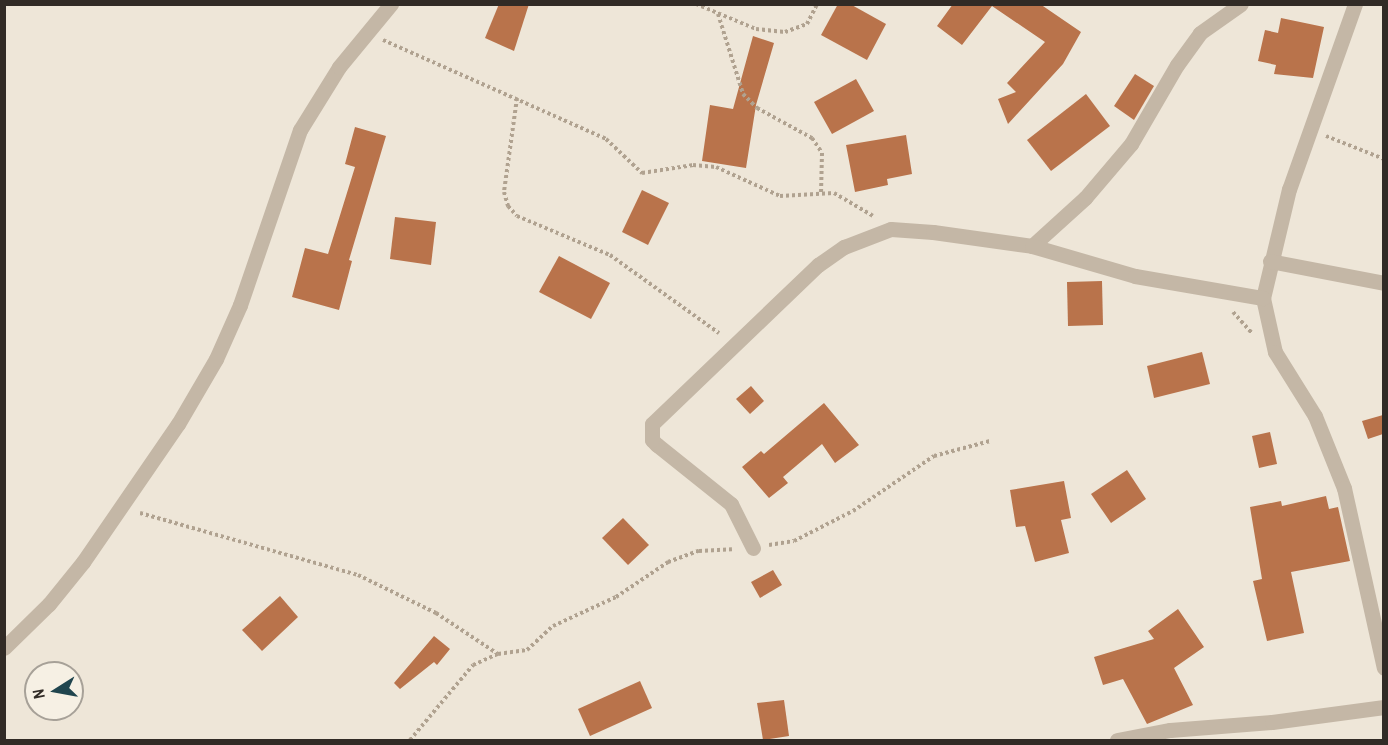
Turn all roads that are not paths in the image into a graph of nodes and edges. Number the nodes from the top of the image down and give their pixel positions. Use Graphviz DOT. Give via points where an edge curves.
graph roads {
  1 [pos="390,4"];
  2 [pos="1241,4"];
  3 [pos="1355,4"];
  4 [pos="1032,246"];
  5 [pos="1270,261"];
  6 [pos="1383,283"];
  7 [pos="1263,298"];
  8 [pos="753,548"];
  9 [pos="4,648"];
  10 [pos="1383,668"];
  11 [pos="1383,706"];
  12 [pos="1117,741"];
  1 -- 9 [label="street" via="365,32 300,130 240,305 216,359 178,424 49,604"];
  2 -- 4 [label="street" via="1200,33 1131,144 1085,198"];
  3 -- 5 [label="street" via="1289,189"];
  4 -- 7 [label="street" via="1135,276"];
  4 -- 8 [label="street" via="891,229 844,247 818,265 658,416 650,431 657,445 731,504"];
  5 -- 6 [label="street"];
  5 -- 7 [label="street"];
  7 -- 10 [label="street" via="1275,352 1315,416 1344,488"];
  11 -- 12 [label="street" via="1272,722 1170,730"];
}
